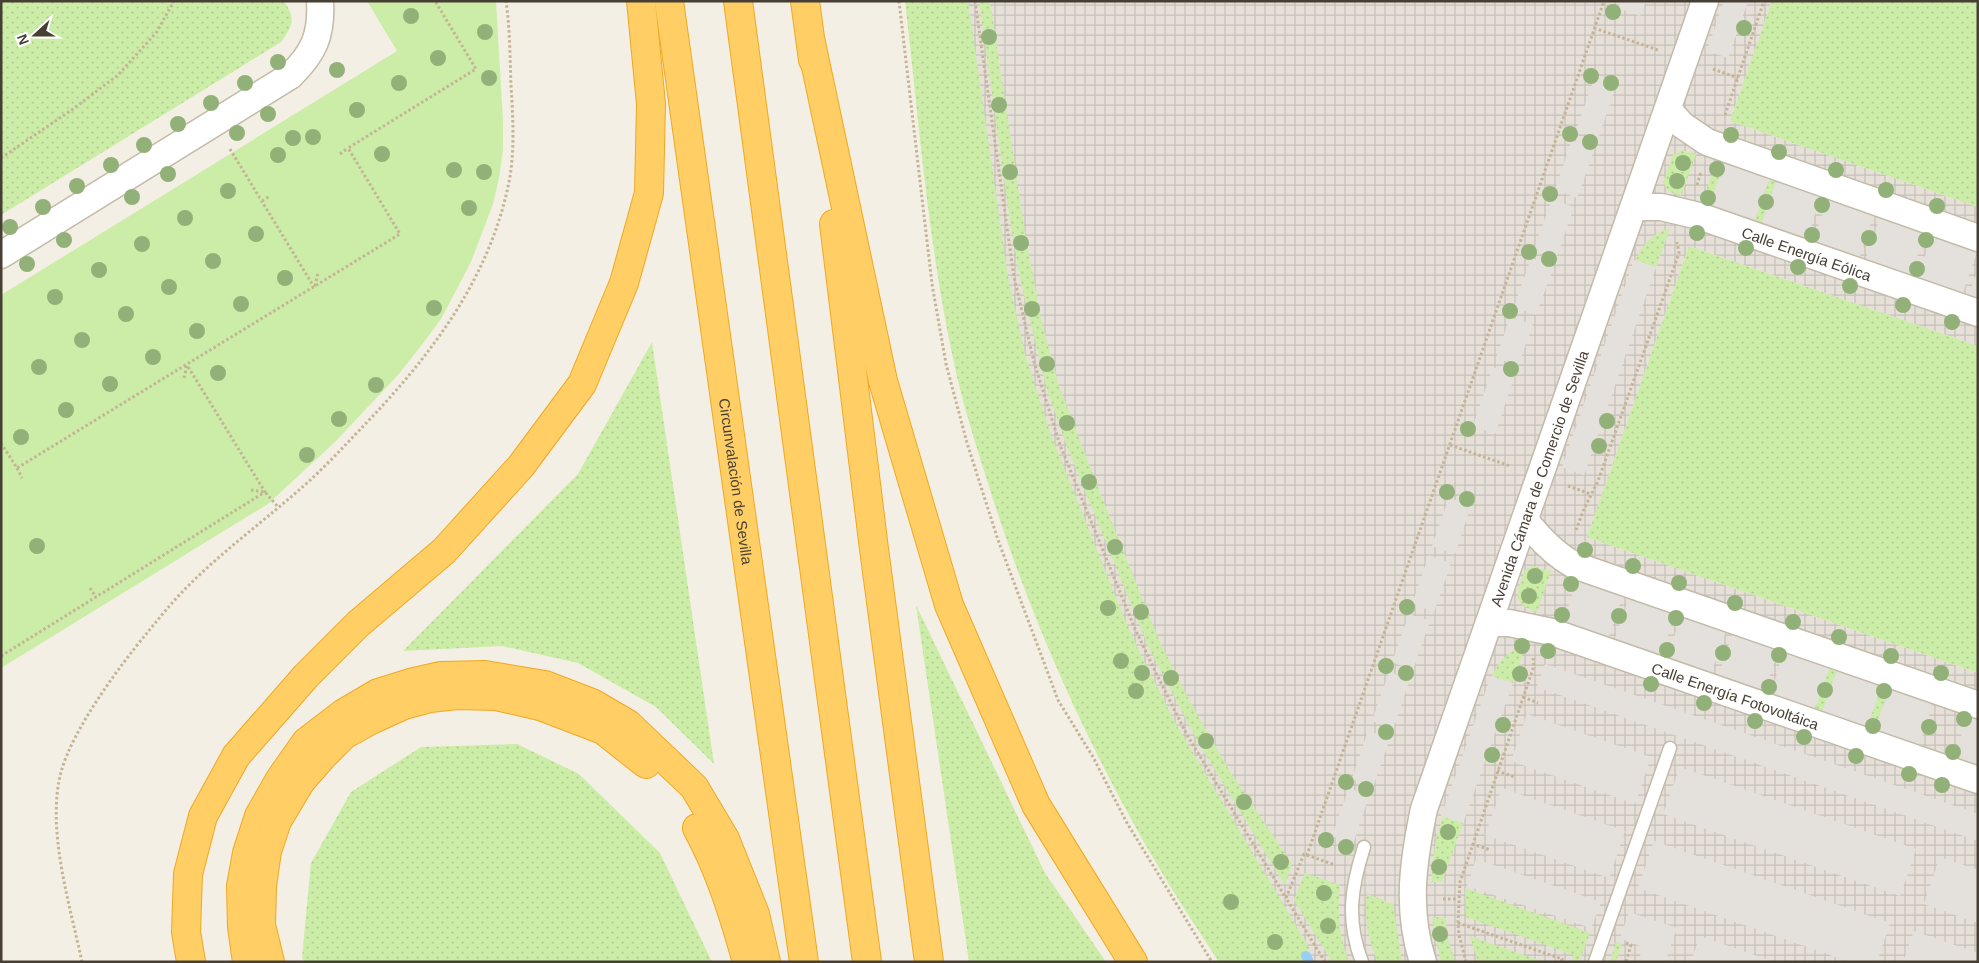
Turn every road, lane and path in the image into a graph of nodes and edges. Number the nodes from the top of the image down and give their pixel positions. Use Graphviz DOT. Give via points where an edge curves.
graph roads {
  1 [pos="174,1"];
  2 [pos="320,1"];
  3 [pos="435,1"];
  4 [pos="506,1"];
  5 [pos="641,1"];
  6 [pos="669,1"];
  7 [pos="738,1"];
  8 [pos="805,1"];
  9 [pos="899,1"];
  10 [pos="975,1"];
  11 [pos="1604,1"];
  12 [pos="1705,1"];
  13 [pos="1764,1"];
  14 [pos="1594,28"];
  15 [pos="811,43"];
  16 [pos="1654,48"];
  17 [pos="1710,68"];
  18 [pos="1738,78"];
  19 [pos="1668,109"];
  20 [pos="1724,119"];
  21 [pos="214,124"];
  22 [pos="348,148"];
  23 [pos="340,154"];
  24 [pos="1,158"];
  25 [pos="1704,165"];
  26 [pos="1694,191"];
  27 [pos="270,196"];
  28 [pos="262,201"];
  29 [pos="1634,207"];
  30 [pos="1978,238"];
  31 [pos="1677,241"];
  32 [pos="1,255"];
  33 [pos="318,273"];
  34 [pos="314,287"];
  35 [pos="1978,313"];
  36 [pos="187,365"];
  37 [pos="184,378"];
  38 [pos="1,443"];
  39 [pos="1450,445"];
  40 [pos="1510,466"];
  41 [pos="17,468"];
  42 [pos="22,478"];
  43 [pos="1566,485"];
  44 [pos="251,490"];
  45 [pos="265,492"];
  46 [pos="1591,494"];
  47 [pos="278,507"];
  48 [pos="1525,520"];
  49 [pos="1575,532"];
  50 [pos="90,588"];
  51 [pos="96,597"];
  52 [pos="1489,623"];
  53 [pos="1,656"];
  54 [pos="1533,658"];
  55 [pos="1523,697"];
  56 [pos="1538,703"];
  57 [pos="1978,704"];
  58 [pos="1670,748"];
  59 [pos="1497,771"];
  60 [pos="1515,777"];
  61 [pos="1978,780"];
  62 [pos="1472,844"];
  63 [pos="1364,846"];
  64 [pos="1491,850"];
  65 [pos="1307,855"];
  66 [pos="1338,866"];
  67 [pos="1286,898"];
  68 [pos="1458,923"];
  69 [pos="82,962"];
  70 [pos="191,962"];
  71 [pos="247,962"];
  72 [pos="270,962"];
  73 [pos="747,962"];
  74 [pos="766,962"];
  75 [pos="804,962"];
  76 [pos="867,962"];
  77 [pos="929,962"];
  78 [pos="1133,962"];
  79 [pos="1212,962"];
  80 [pos="1324,962"];
  81 [pos="1362,962"];
  82 [pos="1423,962"];
  83 [pos="1466,962"];
  84 [pos="1561,962"];
  85 [pos="1595,962"];
  1 -- 24 [label="path" via="156,33 118,75"];
  2 -- 21 [label="street" via="319,33 303,64 290,76"];
  3 -- 22 [label="path" via="476,69"];
  4 -- 47 [label="path" via="512,157 502,208 480,266 426,356 337,455"];
  5 -- 70 [label="highway" via="651,104 650,193 624,283 582,384 521,466 444,550 358,624 306,676 236,756 203,816 188,874 186,932"];
  6 -- 75 [label="highway, Circunvalación de Sevilla"];
  7 -- 76 [label="highway"];
  8 -- 15 [label="highway"];
  9 -- 79 [label="path" via="932,284 945,355 998,540 1058,700 1132,831"];
  10 -- 67 [label="path" via="1014,277 1034,362 1060,445 1156,675 1187,735"];
  11 -- 14 [label="path"];
  12 -- 19 [label="street, Avenida Cámara de Comercio de Sevilla"];
  13 -- 18 [label="path"];
  14 -- 16 [label="path"];
  14 -- 39 [label="path"];
  15 -- 77 [label="highway"];
  15 -- 78 [label="highway" via="883,381 949,605 1036,805"];
  17 -- 18 [label="path"];
  18 -- 20 [label="path"];
  19 -- 29 [label="street, Avenida Cámara de Comercio de Sevilla"];
  19 -- 30 [label="street" via="1682,125 1707,142"];
  21 -- 28 [label="path"];
  21 -- 32 [label="street"];
  22 -- 23 [label="path"];
  22 -- 34 [label="path" via="400,234"];
  25 -- 26 [label="path"];
  27 -- 28 [label="path"];
  28 -- 34 [label="path"];
  29 -- 35 [label="street, Calle Energía Eólica" via="1661,207 1699,216"];
  29 -- 48 [label="street, Avenida Cámara de Comercio de Sevilla"];
  31 -- 46 [label="path" via="1679,252"];
  33 -- 34 [label="path"];
  34 -- 36 [label="path"];
  36 -- 37 [label="path"];
  36 -- 41 [label="path"];
  36 -- 45 [label="path"];
  38 -- 41 [label="path"];
  39 -- 40 [label="path"];
  39 -- 65 [label="path"];
  41 -- 42 [label="path"];
  43 -- 46 [label="path"];
  44 -- 45 [label="path"];
  45 -- 47 [label="path"];
  45 -- 51 [label="path"];
  46 -- 49 [label="path"];
  47 -- 69 [label="path" via="188,586 161,616 108,685 71,746 61,773 57,828 59,855"];
  48 -- 52 [label="street, Avenida Cámara de Comercio de Sevilla"];
  48 -- 57 [label="street" via="1545,543 1574,565"];
  50 -- 51 [label="path"];
  51 -- 53 [label="path"];
  52 -- 61 [label="street, Calle Energía Fotovoltáica" via="1552,632"];
  52 -- 82 [label="street, Avenida Cámara de Comercio de Sevilla" via="1424,809 1416,845 1412,910"];
  54 -- 55 [label="path" via="1534,666"];
  55 -- 56 [label="path"];
  55 -- 59 [label="path"];
  58 -- 85 [label="lane"];
  59 -- 60 [label="path"];
  59 -- 62 [label="path"];
  62 -- 64 [label="path"];
  62 -- 68 [label="path" via="1460,882"];
  63 -- 81 [label="lane" via="1351,909"];
  65 -- 66 [label="path"];
  65 -- 67 [label="path" via="1304,854"];
  67 -- 80 [label="path"];
  68 -- 83 [label="path"];
  68 -- 84 [label="path" via="1562,959"];
  71 -- 74 [label="highway" via="241,886 248,853 259,816 280,778 306,742 344,713 378,693 441,676 485,675 545,685 592,703 628,724 694,787 728,847 756,914"];
  72 -- 73 [label="highway" via="261,925 267,852 278,821 301,782 344,736 364,724 404,705 457,695 496,696 540,706 603,730 639,756 678,795 708,849 734,915"];
}
